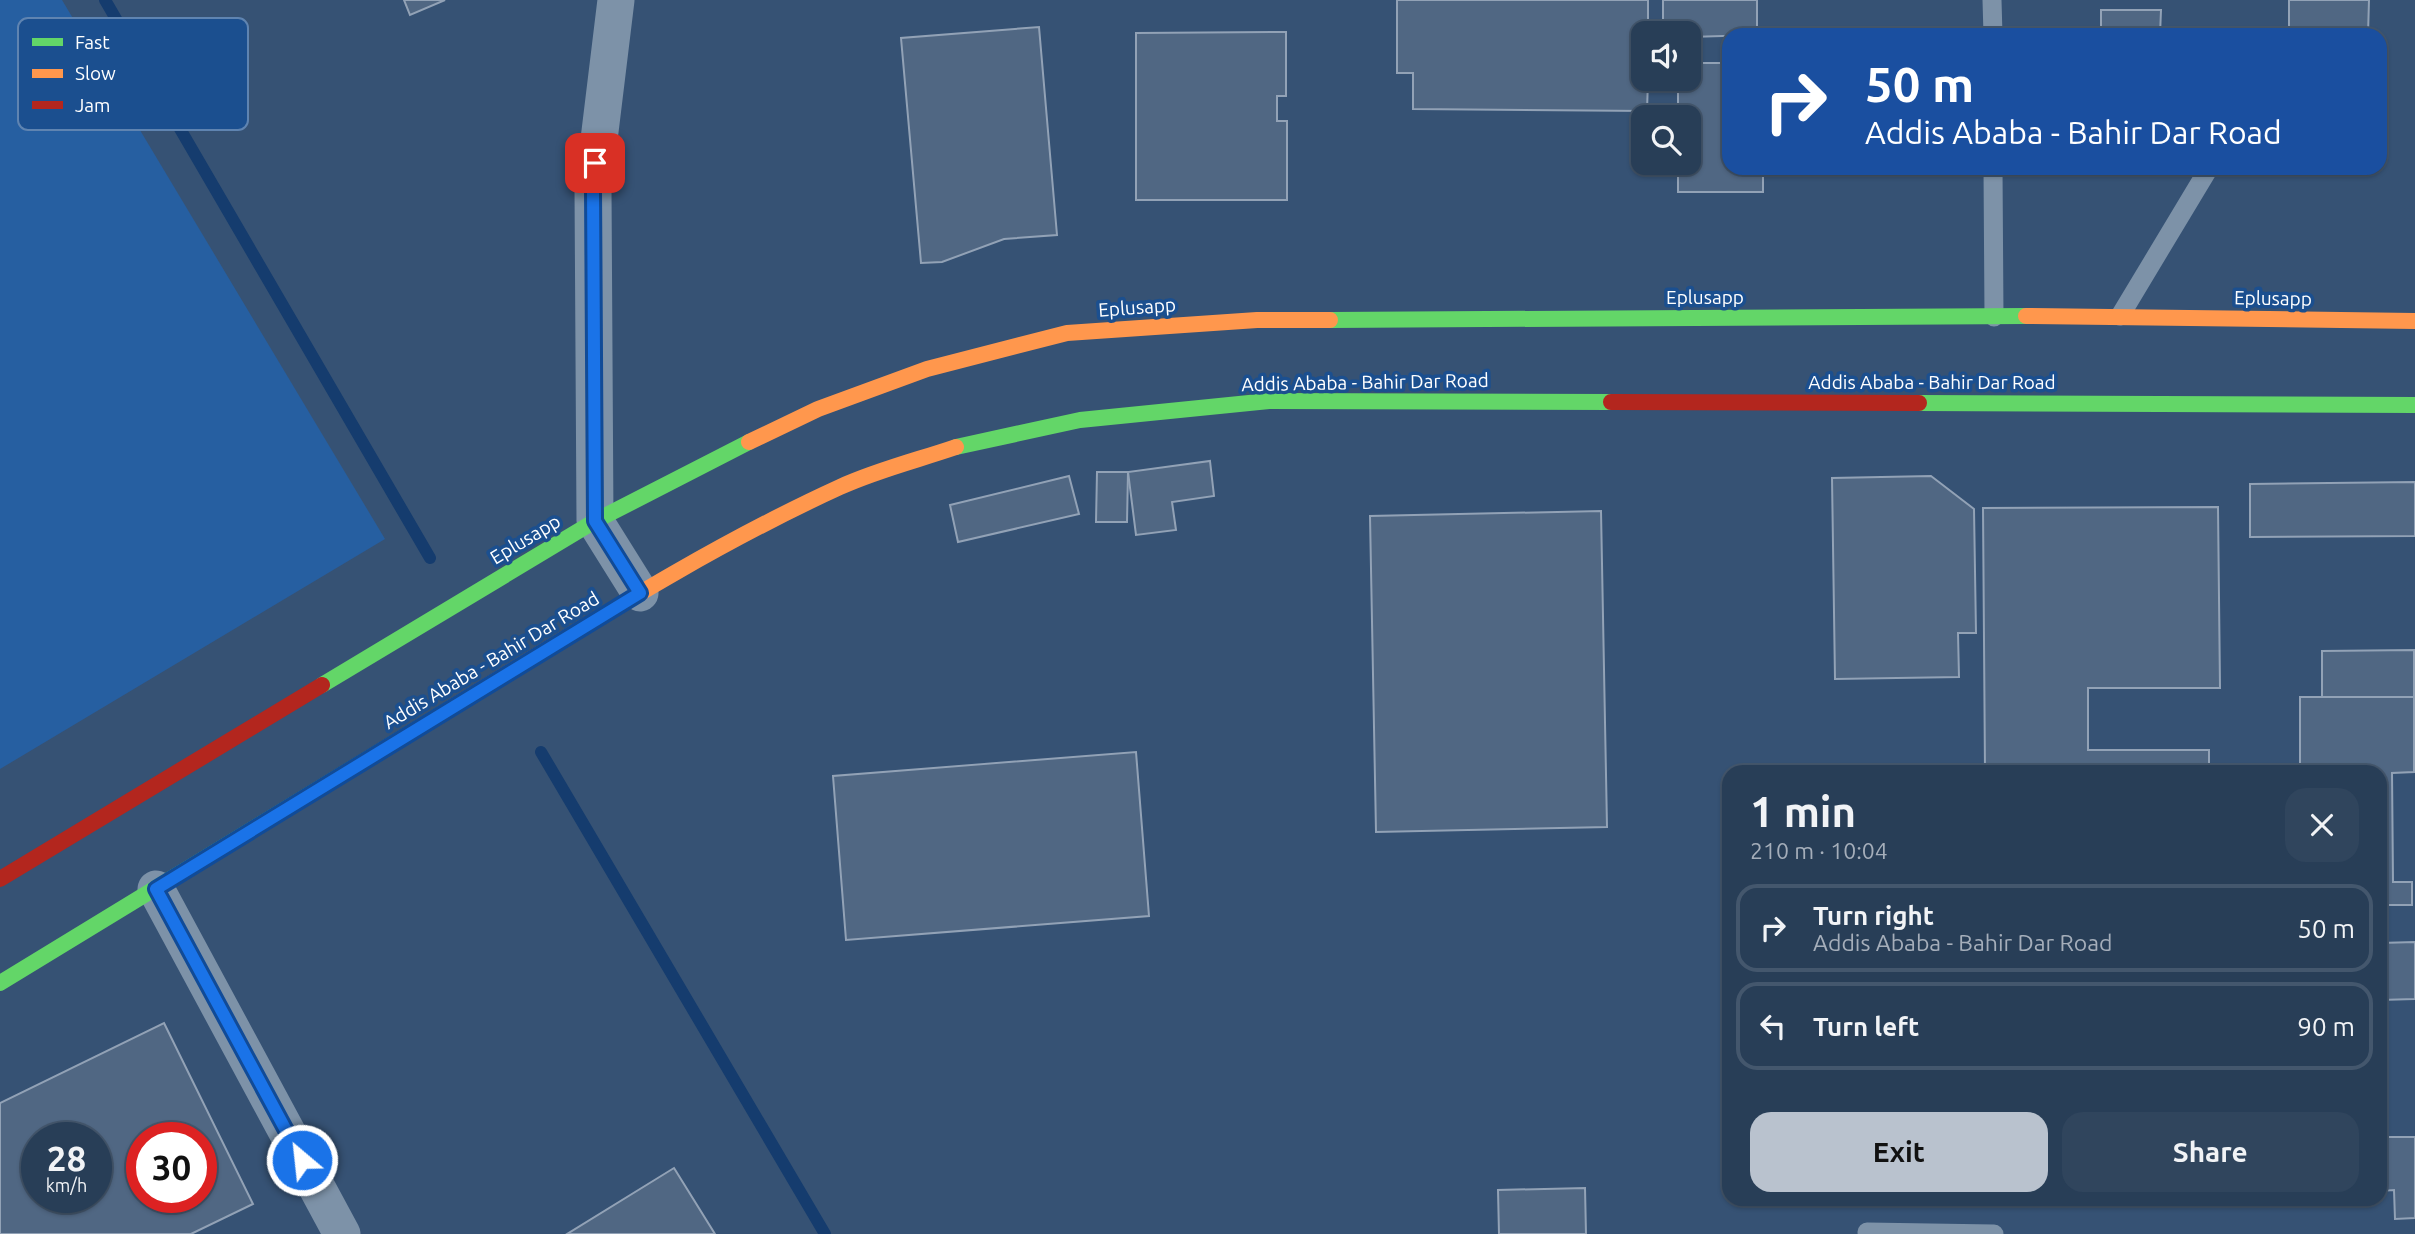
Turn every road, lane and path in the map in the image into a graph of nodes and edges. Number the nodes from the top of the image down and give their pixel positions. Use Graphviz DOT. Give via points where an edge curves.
graph roads {
  1 [pos="616,0"];
  2 [pos="1992,0"];
  3 [pos="1993,28"];
  4 [pos="1993,175"];
  5 [pos="2205,175"];
  6 [pos="2120,316"];
  7 [pos="1994,317"];
  8 [pos="2415,321"];
  9 [pos="2415,405"];
  10 [pos="595,521"];
  11 [pos="640,593"];
  12 [pos="0,880"];
  13 [pos="156,889"];
  14 [pos="0,983"];
  15 [pos="1867,1232"];
  16 [pos="342,1234"];
  17 [pos="1994,1234"];
  1 -- 10 [label="street" via="593,189"];
  2 -- 3 [label="lane"];
  4 -- 7 [label="lane"];
  5 -- 6 [label="lane"];
  6 -- 7 [label="highway, Eplusapp"];
  6 -- 8 [label="highway, Eplusapp"];
  7 -- 10 [label="highway, Eplusapp" via="1257,320 1067,334 927,369 818,409"];
  9 -- 11 [label="highway, Addis Ababa - Bahir Dar Road" via="1269,401 1080,420 956,447 842,486"];
  10 -- 11 [label="street"];
  10 -- 12 [label="highway, Eplusapp"];
  11 -- 13 [label="highway, Addis Ababa - Bahir Dar Road"];
  13 -- 14 [label="highway, Addis Ababa - Bahir Dar Road"];
  13 -- 16 [label="street"];
  15 -- 17 [label="lane"];
}
